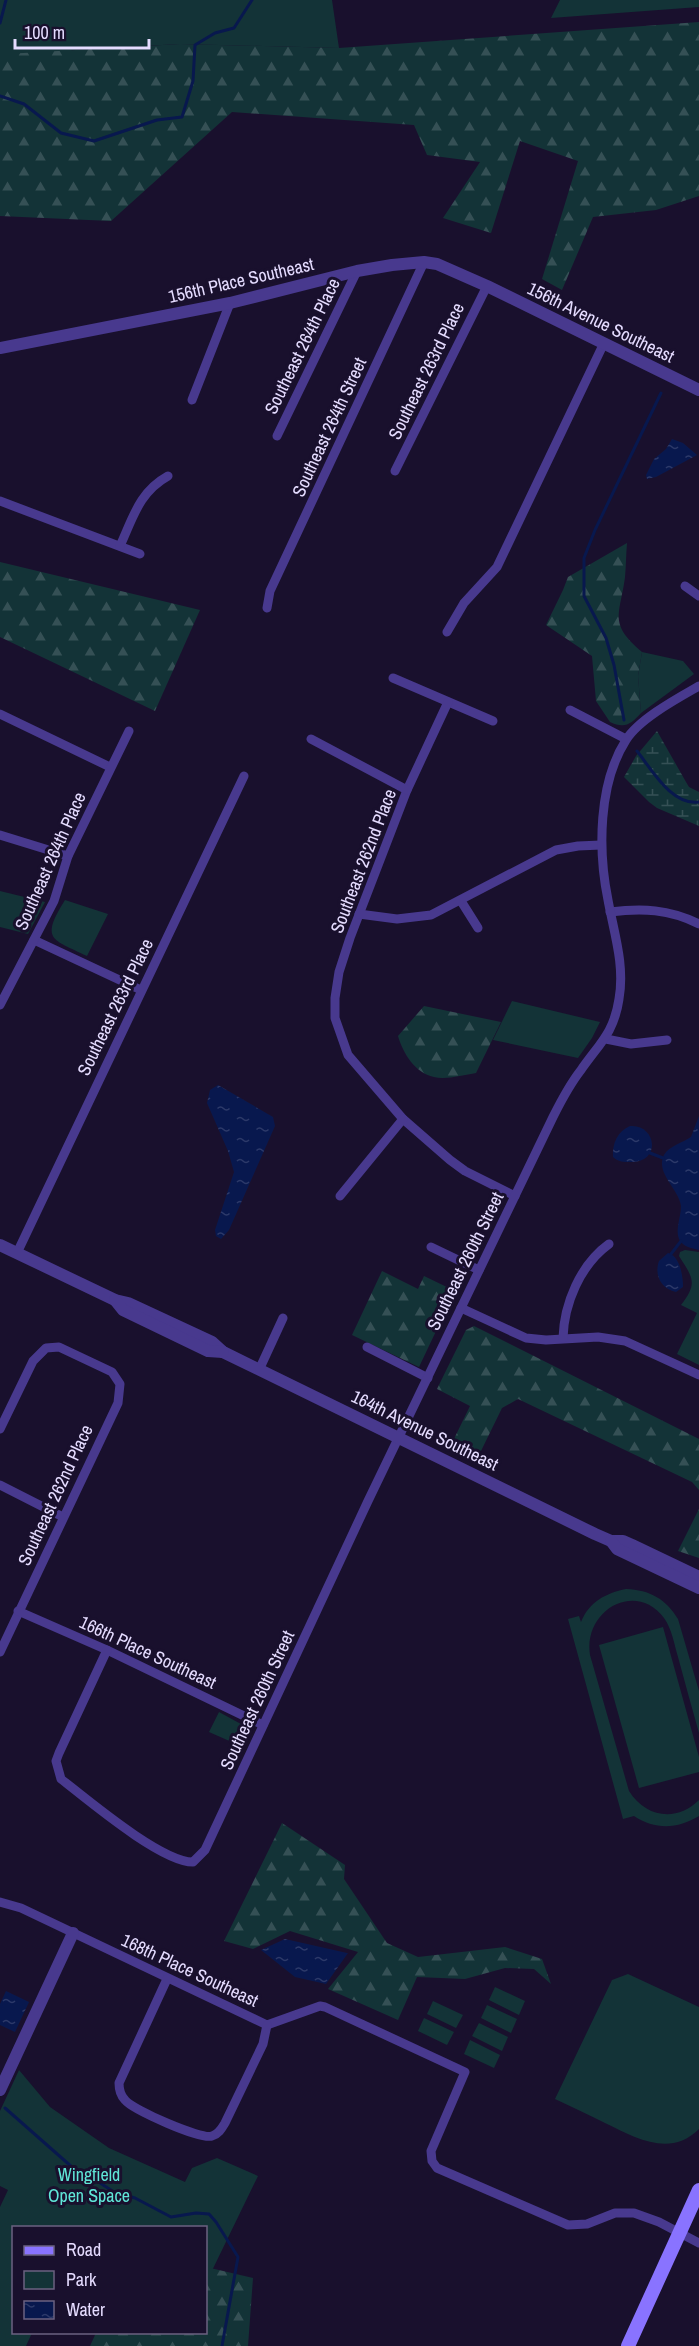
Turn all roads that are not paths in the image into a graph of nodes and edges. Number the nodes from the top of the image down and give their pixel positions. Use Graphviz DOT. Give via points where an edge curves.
graph roads {
  1 [pos="424,262"];
  2 [pos="357,271"];
  3 [pos="487,286"];
  4 [pos="230,303"];
  5 [pos="604,343"];
  6 [pos="0,348"];
  7 [pos="699,390"];
  8 [pos="192,400"];
  9 [pos="277,436"];
  10 [pos="395,471"];
  11 [pos="168,476"];
  12 [pos="0,501"];
  13 [pos="120,546"];
  14 [pos="140,554"];
  15 [pos="685,586"];
  16 [pos="699,596"];
  17 [pos="267,608"];
  18 [pos="447,632"];
  19 [pos="393,678"];
  20 [pos="699,686"];
  21 [pos="448,702"];
  22 [pos="570,710"];
  23 [pos="0,714"];
  24 [pos="493,721"];
  25 [pos="129,731"];
  26 [pos="310,739"];
  27 [pos="626,739"];
  28 [pos="110,767"];
  29 [pos="244,776"];
  30 [pos="407,790"];
  31 [pos="0,835"];
  32 [pos="601,845"];
  33 [pos="68,856"];
  34 [pos="461,901"];
  35 [pos="610,912"];
  36 [pos="359,914"];
  37 [pos="699,924"];
  38 [pos="478,928"];
  39 [pos="34,940"];
  40 [pos="141,990"];
  41 [pos="0,1005"];
  42 [pos="606,1039"];
  43 [pos="667,1040"];
  44 [pos="403,1119"];
  45 [pos="340,1196"];
  46 [pos="515,1196"];
  47 [pos="609,1244"];
  48 [pos="0,1245"];
  49 [pos="431,1247"];
  50 [pos="16,1253"];
  51 [pos="479,1270"];
  52 [pos="461,1308"];
  53 [pos="283,1318"];
  54 [pos="563,1338"];
  55 [pos="367,1347"];
  56 [pos="259,1370"];
  57 [pos="699,1376"];
  58 [pos="428,1378"];
  59 [pos="0,1429"];
  60 [pos="399,1438"];
  61 [pos="0,1485"];
  62 [pos="63,1517"];
  63 [pos="611,1541"];
  64 [pos="699,1577"];
  65 [pos="699,1588"];
  66 [pos="18,1611"];
  67 [pos="107,1650"];
  68 [pos="0,1652"];
  69 [pos="263,1725"];
  70 [pos="0,1902"];
  71 [pos="73,1933"];
  72 [pos="167,1978"];
  73 [pos="267,2025"];
  74 [pos="0,2090"];
  75 [pos="699,2190"];
  76 [pos="680,2232"];
  77 [pos="699,2243"];
  78 [pos="628,2346"];
  1 -- 2 [label="street, 156th Place Southeast"];
  1 -- 3 [label="street, 156th Place Southeast"];
  1 -- 17 [label="street, Southeast 264th Street" via="270,591"];
  2 -- 4 [label="street, 156th Place Southeast"];
  2 -- 9 [label="street, Southeast 264th Place"];
  3 -- 5 [label="street, 156th Avenue Southeast"];
  3 -- 10 [label="street, Southeast 263rd Place"];
  4 -- 6 [label="street, 156th Place Southeast"];
  4 -- 8 [label="street"];
  5 -- 7 [label="street, 156th Avenue Southeast"];
  5 -- 18 [label="street" via="497,567 464,603"];
  11 -- 13 [label="street" via="153,484 143,496"];
  12 -- 13 [label="street"];
  13 -- 14 [label="street"];
  15 -- 16 [label="street"];
  19 -- 21 [label="street"];
  20 -- 27 [label="street, Southeast 260th Street" via="664,706"];
  21 -- 24 [label="street"];
  21 -- 30 [label="street, Southeast 262nd Place"];
  22 -- 27 [label="street"];
  23 -- 28 [label="street"];
  25 -- 28 [label="street, Southeast 264th Place"];
  26 -- 30 [label="street"];
  27 -- 32 [label="street, Southeast 260th Street" via="605,802"];
  28 -- 33 [label="street, Southeast 264th Place"];
  29 -- 40 [label="street, Southeast 263rd Place"];
  30 -- 36 [label="street, Southeast 262nd Place"];
  31 -- 33 [label="street"];
  32 -- 34 [label="street" via="556,850"];
  32 -- 35 [label="street, Southeast 260th Street"];
  33 -- 39 [label="street, Southeast 264th Place" via="54,901"];
  34 -- 36 [label="street" via="431,915 412,918"];
  34 -- 38 [label="street"];
  35 -- 37 [label="street" via="662,911"];
  35 -- 42 [label="street, Southeast 260th Street" via="621,962 621,984"];
  36 -- 44 [label="street, Southeast 262nd Place" via="339,972 335,1018 348,1055"];
  39 -- 40 [label="street"];
  39 -- 41 [label="street, Southeast 264th Place"];
  40 -- 50 [label="street, Southeast 263rd Place"];
  42 -- 43 [label="street" via="630,1044"];
  42 -- 46 [label="street, Southeast 260th Street" via="560,1105"];
  44 -- 45 [label="street"];
  44 -- 46 [label="street, Southeast 262nd Place" via="465,1171"];
  46 -- 51 [label="street, Southeast 260th Street"];
  47 -- 54 [label="street" via="587,1264 566,1309"];
  48 -- 50 [label="street, 164th Avenue Southeast"];
  49 -- 51 [label="street"];
  50 -- 56 [label="street, 164th Avenue Southeast" via="212,1342"];
  51 -- 52 [label="street, Southeast 260th Street"];
  52 -- 54 [label="street" via="526,1338"];
  52 -- 58 [label="street, Southeast 260th Street"];
  53 -- 56 [label="street"];
  54 -- 57 [label="street" via="625,1341"];
  55 -- 58 [label="street"];
  56 -- 60 [label="street, 164th Avenue Southeast"];
  58 -- 60 [label="street, Southeast 260th Street"];
  59 -- 62 [label="street, Southeast 262nd Place" via="33,1360 46,1348 59,1347 112,1372 120,1384 118,1403"];
  60 -- 63 [label="street, 164th Avenue Southeast"];
  60 -- 69 [label="street, Southeast 260th Street"];
  61 -- 62 [label="street"];
  62 -- 66 [label="street, Southeast 262nd Place"];
  63 -- 64 [label="street, 164th Avenue Southeast" via="623,1541"];
  63 -- 65 [label="street, 164th Avenue Southeast" via="617,1549"];
  66 -- 67 [label="street, 166th Place Southeast"];
  66 -- 68 [label="street, Southeast 262nd Place"];
  67 -- 69 [label="street, 166th Place Southeast"];
  67 -- 69 [label="street, Southeast 260th Street" via="58,1753 60,1779 159,1850 183,1862 193,1862 205,1850"];
  70 -- 71 [label="street, 168th Place Southeast"];
  71 -- 72 [label="street, 168th Place Southeast"];
  71 -- 74 [label="street"];
  72 -- 73 [label="street, 168th Place Southeast"];
  72 -- 73 [label="street" via="122,2073 119,2091 131,2106 199,2136 220,2132 262,2044"];
  73 -- 76 [label="street, 168th Place Southeast" via="325,2007 465,2072 431,2151 437,2168 568,2225 587,2224 615,2213 634,2213"];
  75 -- 76 [label="main road"];
  76 -- 77 [label="street"];
  76 -- 78 [label="main road"];
}
